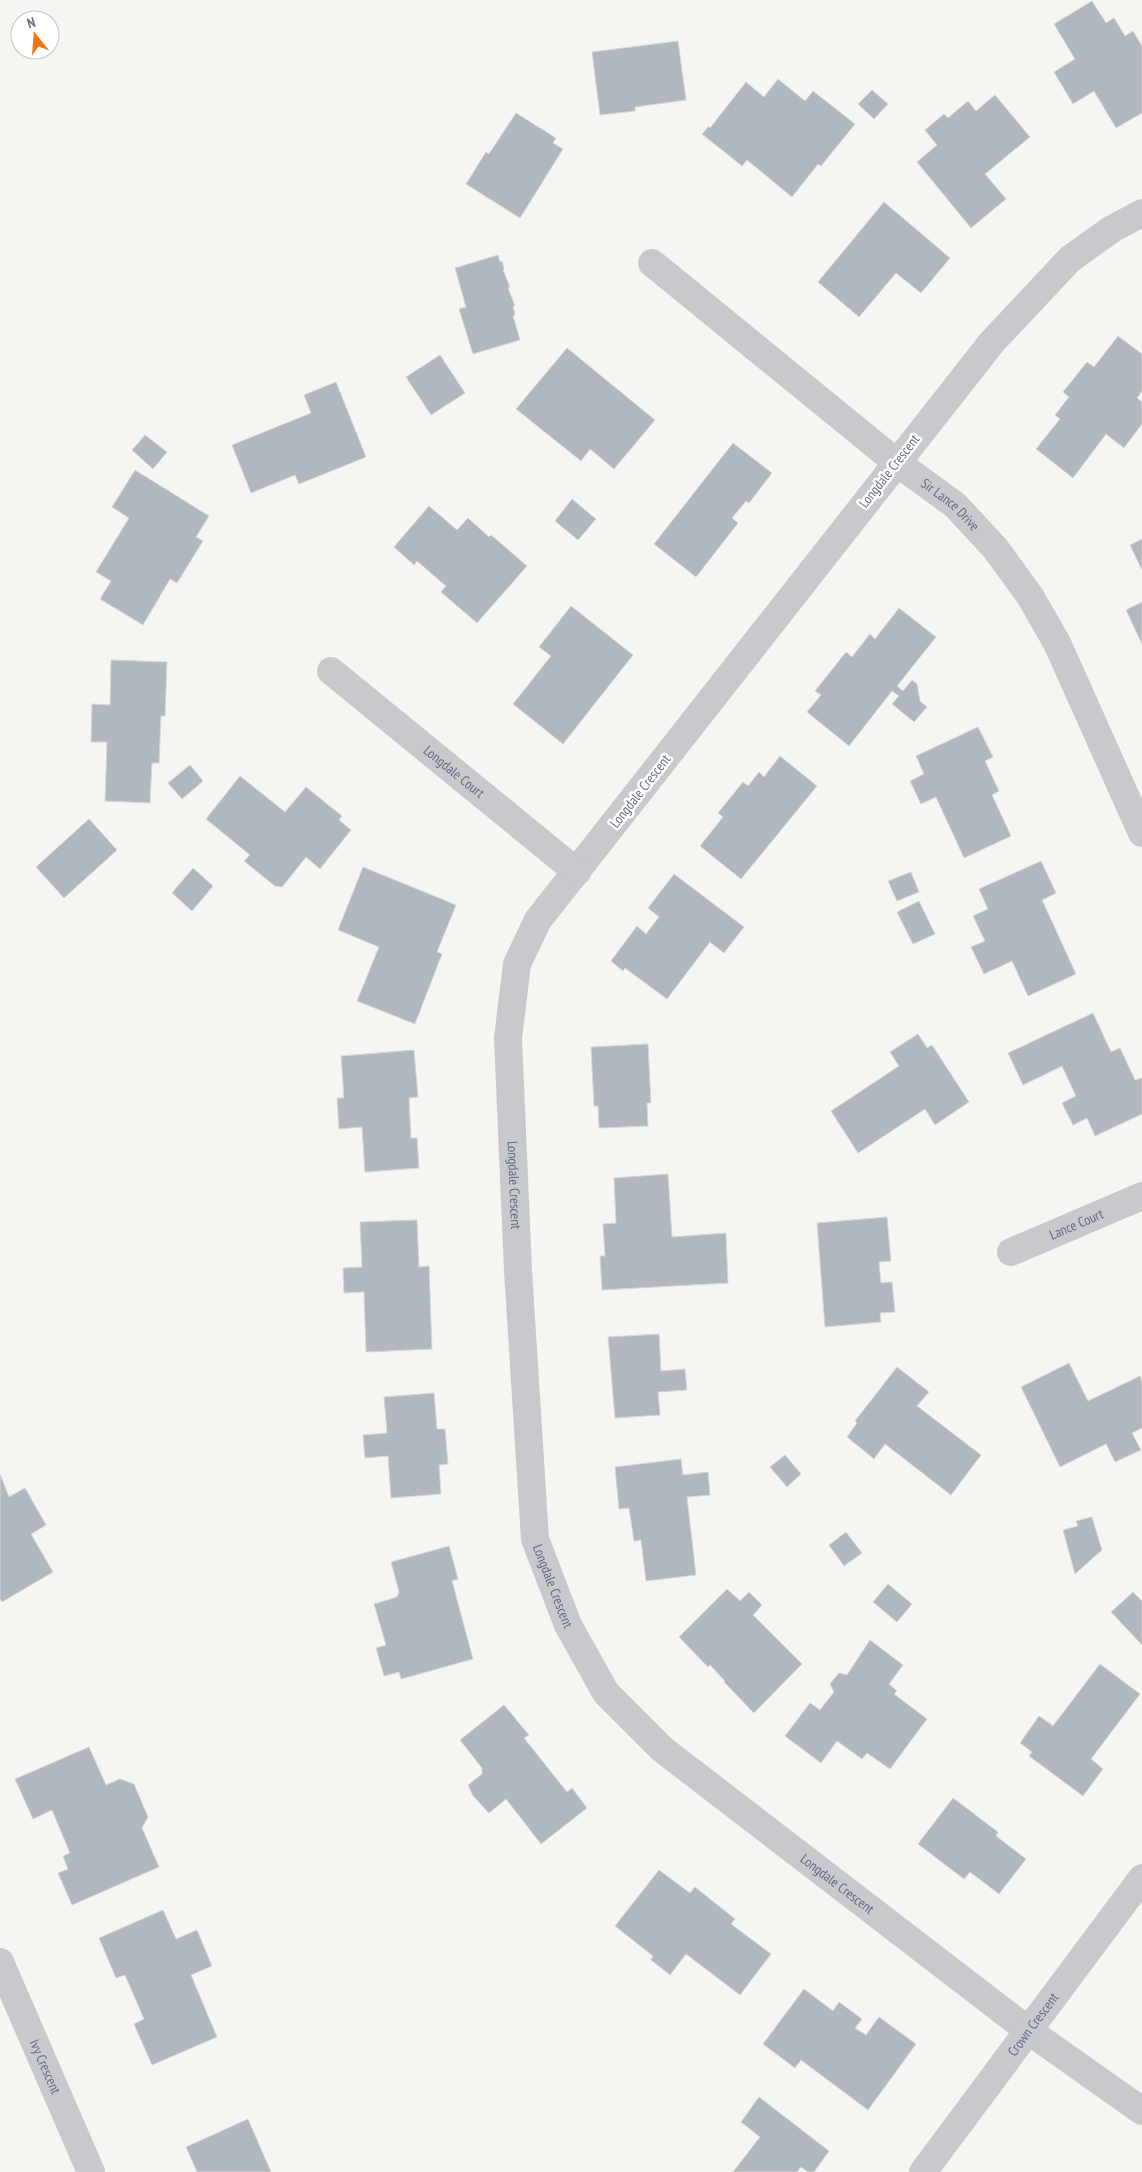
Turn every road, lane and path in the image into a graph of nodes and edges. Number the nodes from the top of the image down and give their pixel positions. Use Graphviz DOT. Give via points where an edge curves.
graph roads {
  1 [pos="1142,213"];
  2 [pos="652,263"];
  3 [pos="896,462"];
  4 [pos="331,671"];
  5 [pos="1142,833"];
  6 [pos="577,872"];
  7 [pos="1142,1196"];
  8 [pos="1011,1252"];
  9 [pos="1142,1878"];
  10 [pos="0,1962"];
  11 [pos="1029,2032"];
  12 [pos="1142,2111"];
  13 [pos="91,2172"];
  14 [pos="923,2172"];
  1 -- 3 [label="street, Longdale Crescent" via="1112,229 1070,260 992,342"];
  2 -- 3 [label="street, Sir Lance Drive"];
  3 -- 5 [label="street, Sir Lance Drive" via="955,505 995,548 1030,596 1057,643"];
  3 -- 6 [label="street, Longdale Crescent"];
  4 -- 6 [label="street, Longdale Court"];
  6 -- 11 [label="street, Longdale Crescent" via="538,920 517,964 508,1038 518,1271 535,1539 564,1616 606,1693 662,1749"];
  7 -- 8 [label="street, Lance Court"];
  9 -- 11 [label="street, Crown Crescent"];
  10 -- 13 [label="street, Ivy Crescent"];
  11 -- 12 [label="street, Longdale Crescent"];
  11 -- 14 [label="street, Crown Crescent"];
}
